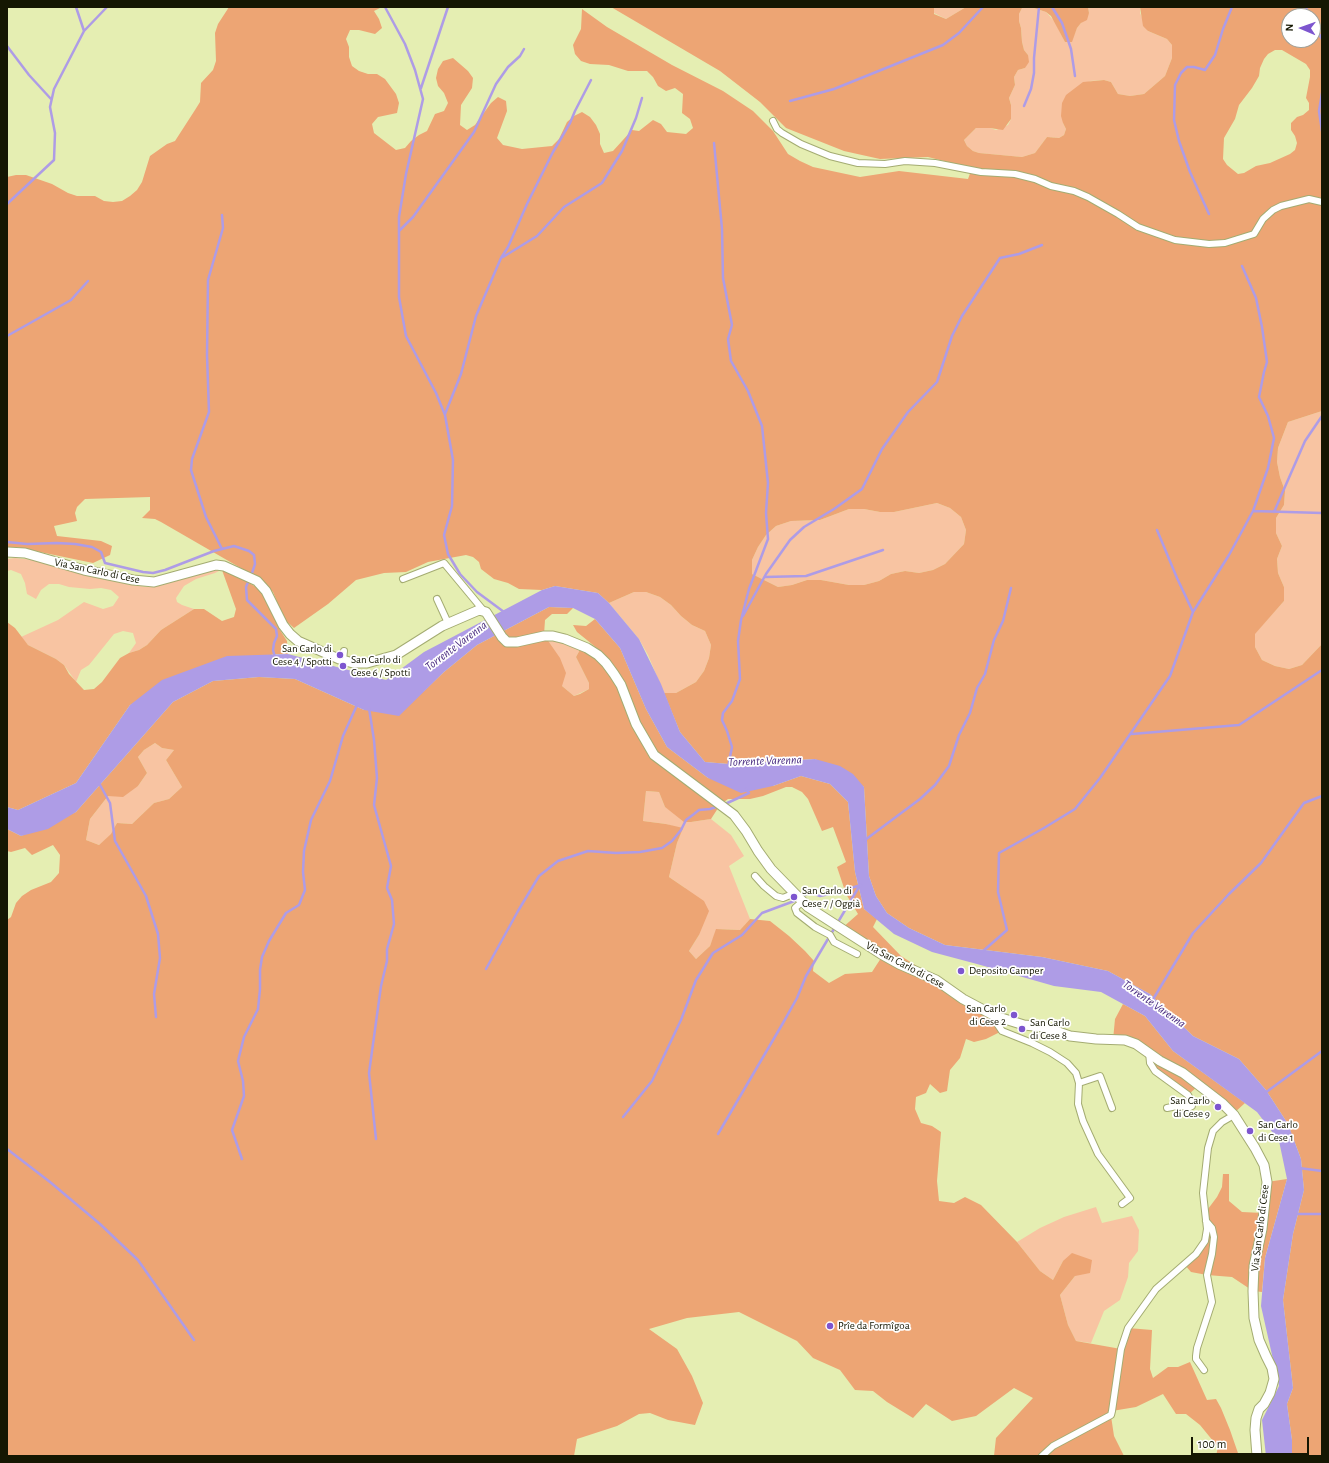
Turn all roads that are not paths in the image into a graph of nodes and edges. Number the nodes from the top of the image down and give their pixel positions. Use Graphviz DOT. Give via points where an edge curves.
graph roads {
  1 [pos="773,122"];
  2 [pos="1322,202"];
  3 [pos="7,552"];
  4 [pos="403,579"];
  5 [pos="437,599"];
  6 [pos="485,611"];
  7 [pos="448,623"];
  8 [pos="755,876"];
  9 [pos="795,893"];
  10 [pos="803,901"];
  11 [pos="857,954"];
  12 [pos="996,1016"];
  13 [pos="1148,1052"];
  14 [pos="1079,1082"];
  15 [pos="1112,1108"];
  16 [pos="1167,1108"];
  17 [pos="1234,1115"];
  18 [pos="1122,1204"];
  19 [pos="1206,1221"];
  20 [pos="1204,1370"];
  21 [pos="1257,1452"];
  22 [pos="1042,1456"];
  1 -- 2 [label="street" via="782,134 801,144 830,156 858,163 935,163 1035,179 1088,197 1138,227 1175,240 1225,243 1254,234 1263,219 1281,206 1308,199"];
  3 -- 7 [label="street, Via San Carlo di Cese" via="25,553 60,564 154,582 216,565 224,566 257,581 266,591 283,625 298,641 343,656 353,663 367,663 396,655"];
  4 -- 6 [label="street" via="444,563"];
  5 -- 7 [label="street"];
  6 -- 7 [label="street, Via San Carlo di Cese" via="479,610"];
  6 -- 9 [label="street, Via San Carlo di Cese" via="507,642 553,636 587,648 598,655 621,685 636,724 654,755 734,815 771,869"];
  8 -- 9 [label="street" via="776,896 783,898"];
  9 -- 10 [label="street, Via San Carlo di Cese"];
  10 -- 11 [label="street, Via San Carlo di Cese" via="795,908 796,913 830,936 834,942"];
  10 -- 12 [label="street, Via San Carlo di Cese" via="808,907 881,954 936,980"];
  12 -- 13 [label="street, Via San Carlo di Cese" via="1070,1036 1125,1040"];
  12 -- 14 [label="street" via="1002,1031 1032,1043 1067,1063 1076,1073"];
  13 -- 16 [label="street" via="1155,1071 1188,1095 1192,1102 1190,1107"];
  13 -- 17 [label="street, Via San Carlo di Cese" via="1183,1073"];
  14 -- 15 [label="street" via="1100,1076"];
  14 -- 18 [label="street" via="1078,1104 1089,1136 1098,1154 1130,1198"];
  17 -- 19 [label="street" via="1213,1131 1208,1148 1203,1193"];
  17 -- 21 [label="street, Via San Carlo di Cese" via="1264,1165 1267,1182 1262,1228 1254,1266 1253,1291 1254,1318 1274,1379 1270,1393 1256,1418"];
  19 -- 20 [label="street" via="1212,1228 1214,1237 1207,1275 1212,1302 1196,1356"];
  19 -- 22 [label="street" via="1205,1241 1196,1254 1156,1289 1128,1328 1121,1349 1110,1416 1053,1446"];
}
